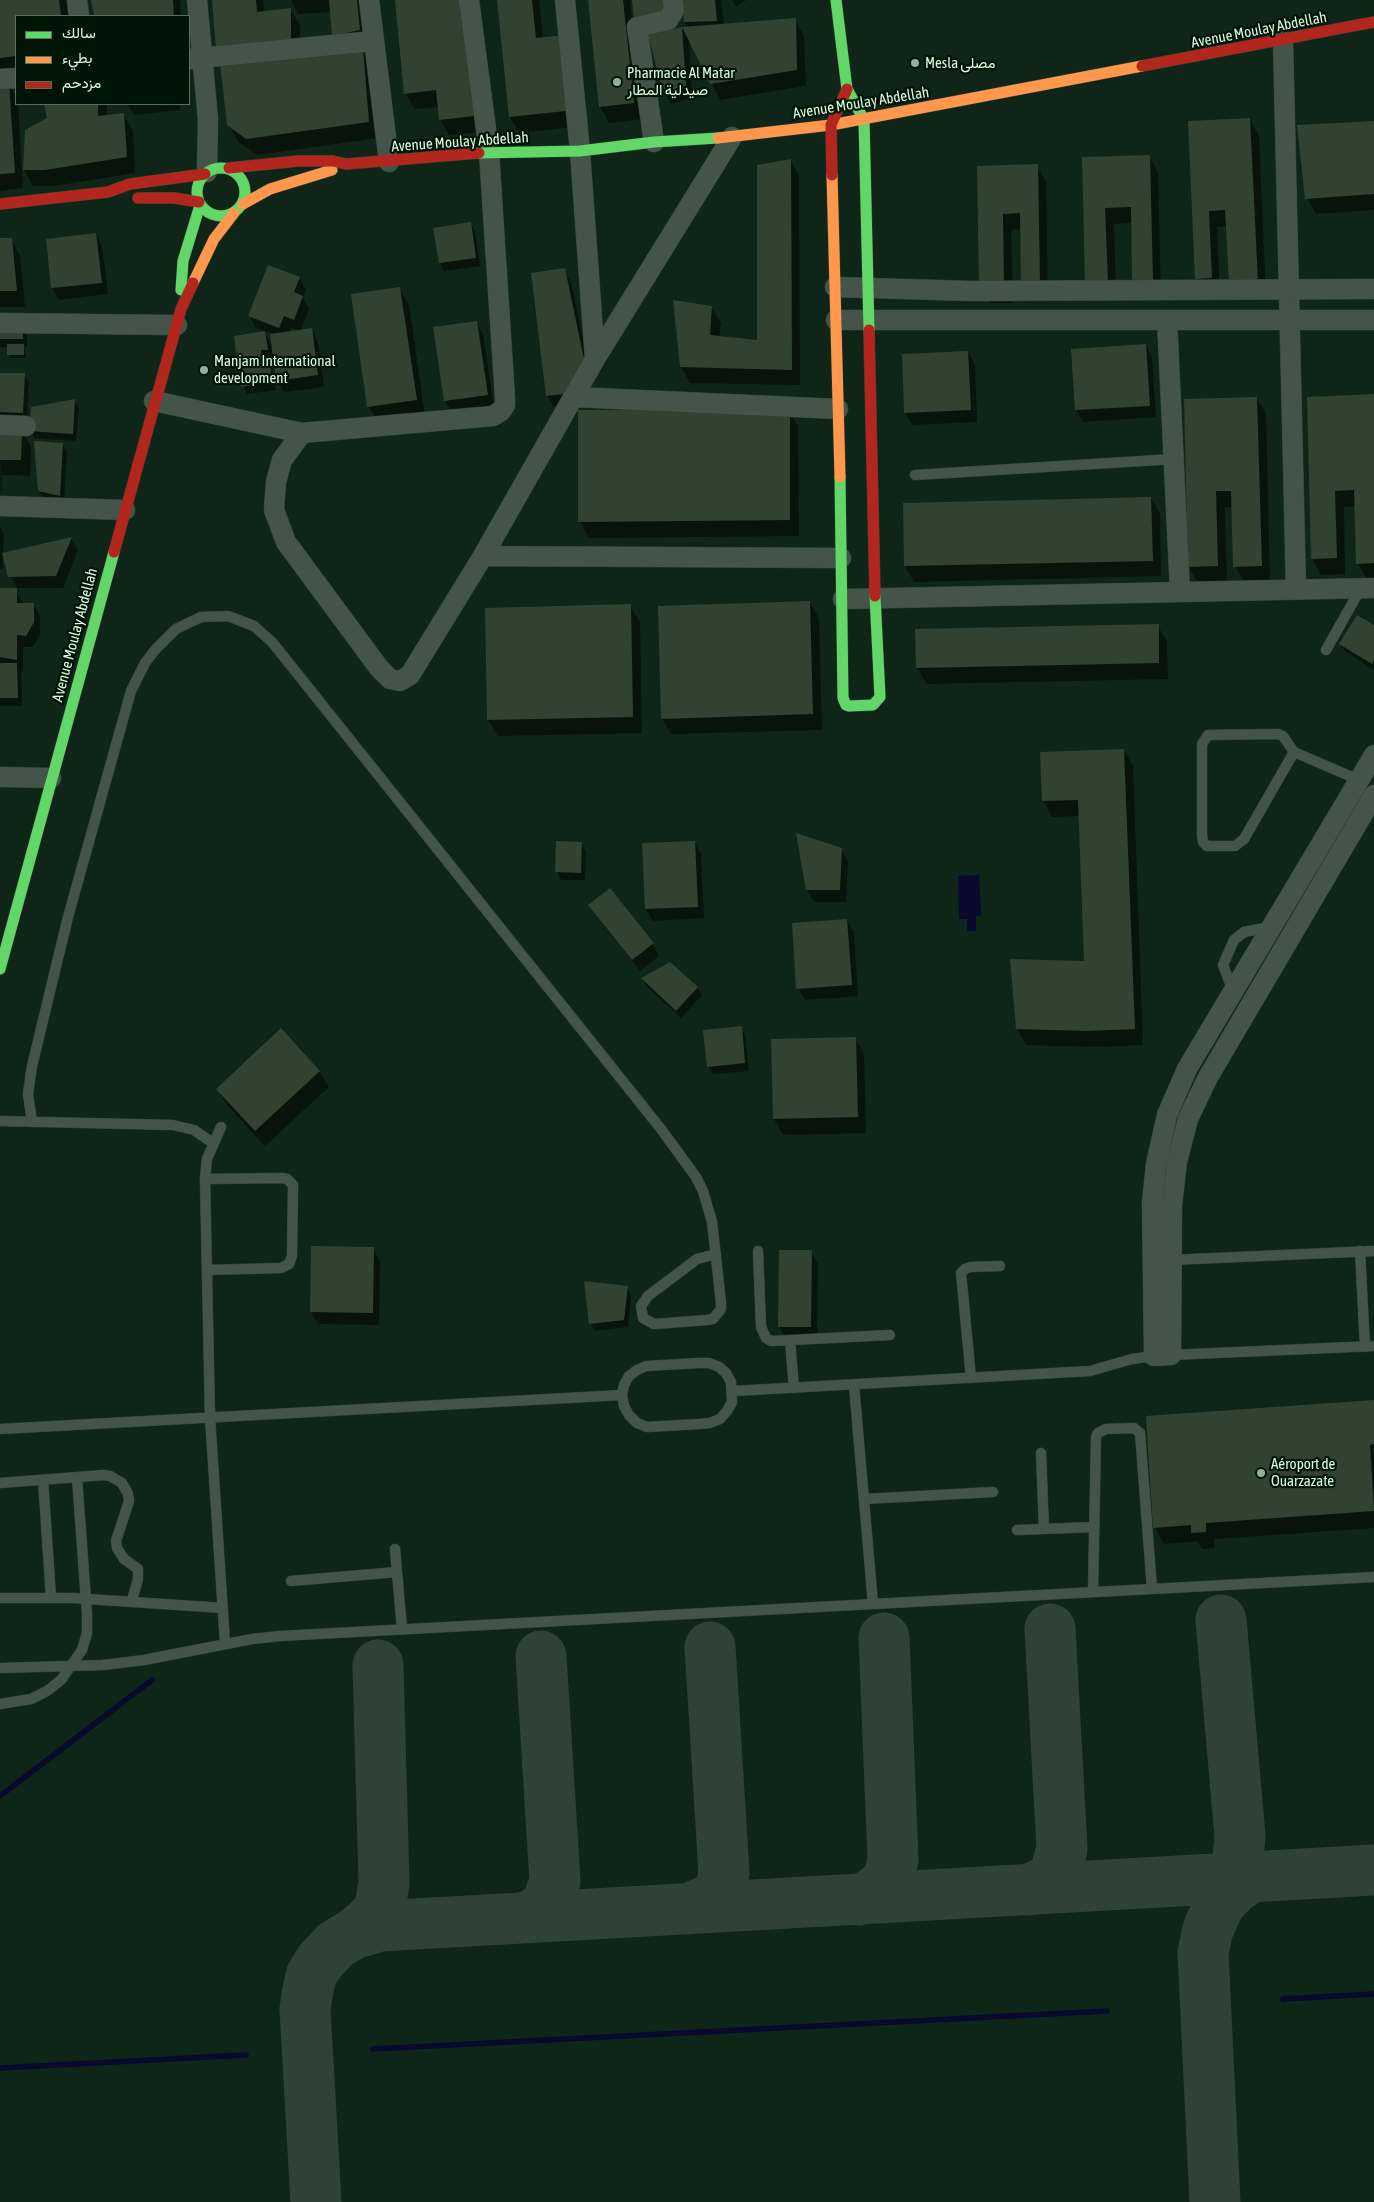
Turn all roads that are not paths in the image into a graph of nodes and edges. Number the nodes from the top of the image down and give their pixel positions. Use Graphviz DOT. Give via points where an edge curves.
graph roads {
  1 [pos="77,0"];
  2 [pos="197,0"];
  3 [pos="369,0"];
  4 [pos="469,0"];
  5 [pos="565,0"];
  6 [pos="673,0"];
  7 [pos="836,0"];
  8 [pos="79,15"];
  9 [pos="1374,22"];
  10 [pos="373,41"];
  11 [pos="1283,41"];
  12 [pos="196,58"];
  13 [pos="15,78"];
  14 [pos="0,79"];
  15 [pos="847,89"];
  16 [pos="864,120"];
  17 [pos="831,125"];
  18 [pos="732,137"];
  19 [pos="654,142"];
  20 [pos="580,151"];
  21 [pos="489,152"];
  22 [pos="389,162"];
  23 [pos="346,164"];
  24 [pos="216,171"];
  25 [pos="108,192"];
  26 [pos="199,203"];
  27 [pos="0,204"];
  28 [pos="243,204"];
  29 [pos="234,213"];
  30 [pos="835,287"];
  31 [pos="869,287"];
  32 [pos="1288,289"];
  33 [pos="1374,289"];
  34 [pos="179,317"];
  35 [pos="836,320"];
  36 [pos="869,320"];
  37 [pos="1167,320"];
  38 [pos="1289,320"];
  39 [pos="1374,320"];
  40 [pos="0,323"];
  41 [pos="595,359"];
  42 [pos="574,397"];
  43 [pos="154,401"];
  44 [pos="838,409"];
  45 [pos="0,426"];
  46 [pos="26,426"];
  47 [pos="302,432"];
  48 [pos="1174,459"];
  49 [pos="915,475"];
  50 [pos="0,506"];
  51 [pos="125,510"];
  52 [pos="483,556"];
  53 [pos="841,558"];
  54 [pos="1368,588"];
  55 [pos="1296,589"];
  56 [pos="1180,592"];
  57 [pos="843,599"];
  58 [pos="875,599"];
  59 [pos="1326,650"];
  60 [pos="1294,752"];
  61 [pos="1374,755"];
  62 [pos="0,777"];
  63 [pos="51,778"];
  64 [pos="1367,784"];
  65 [pos="1374,796"];
  66 [pos="0,969"];
  67 [pos="0,1121"];
  68 [pos="32,1122"];
  69 [pos="221,1128"];
  70 [pos="213,1143"];
  71 [pos="205,1179"];
  72 [pos="758,1251"];
  73 [pos="1374,1251"];
  74 [pos="1360,1252"];
  75 [pos="716,1254"];
  76 [pos="1170,1260"];
  77 [pos="1000,1266"];
  78 [pos="207,1270"];
  79 [pos="890,1335"];
  80 [pos="790,1341"];
  81 [pos="1370,1347"];
  82 [pos="1162,1356"];
  83 [pos="971,1378"];
  84 [pos="854,1385"];
  85 [pos="794,1388"];
  86 [pos="733,1391"];
  87 [pos="622,1395"];
  88 [pos="210,1417"];
  89 [pos="0,1429"];
  90 [pos="1041,1453"];
  91 [pos="77,1478"];
  92 [pos="43,1480"];
  93 [pos="0,1483"];
  94 [pos="993,1492"];
  95 [pos="864,1499"];
  96 [pos="1094,1527"];
  97 [pos="1044,1528"];
  98 [pos="1017,1530"];
  99 [pos="395,1549"];
  100 [pos="397,1572"];
  101 [pos="1374,1577"];
  102 [pos="291,1581"];
  103 [pos="1152,1589"];
  104 [pos="1093,1592"];
  105 [pos="51,1597"];
  106 [pos="0,1598"];
  107 [pos="86,1598"];
  108 [pos="132,1600"];
  109 [pos="873,1604"];
  110 [pos="223,1608"];
  111 [pos="402,1629"];
  112 [pos="225,1643"];
  113 [pos="72,1666"];
  114 [pos="0,1668"];
  115 [pos="0,1704"];
  1 -- 8 [label="street"];
  2 -- 12 [label="street"];
  3 -- 10 [label="street"];
  4 -- 21 [label="street"];
  5 -- 20 [label="street"];
  6 -- 19 [label="street" via="674,10 668,20 637,27"];
  7 -- 15 [label="main road"];
  9 -- 11 [label="main road, Avenue Moulay Abdellah"];
  10 -- 12 [label="street"];
  10 -- 22 [label="street"];
  11 -- 16 [label="main road, Avenue Moulay Abdellah"];
  11 -- 32 [label="street"];
  12 -- 24 [label="street"];
  13 -- 14 [label="street"];
  15 -- 16 [label="main road"];
  15 -- 17 [label="main road"];
  16 -- 17 [label="main road, Avenue Moulay Abdellah"];
  16 -- 31 [label="main road"];
  17 -- 18 [label="main road, Avenue Moulay Abdellah"];
  17 -- 30 [label="main road"];
  18 -- 19 [label="main road, Avenue Moulay Abdellah"];
  18 -- 41 [label="street"];
  19 -- 20 [label="main road, Avenue Moulay Abdellah"];
  20 -- 21 [label="main road, Avenue Moulay Abdellah"];
  20 -- 41 [label="street"];
  21 -- 22 [label="main road, Avenue Moulay Abdellah"];
  21 -- 47 [label="street" via="505,405 501,411 493,416"];
  22 -- 23 [label="main road, Avenue Moulay Abdellah"];
  23 -- 24 [label="main road, Avenue Moulay Abdellah" via="298,161"];
  23 -- 28 [label="main road, Avenue Moulay Abdellah" via="270,189"];
  24 -- 25 [label="main road" via="130,184"];
  24 -- 26 [label="main road, Avenue Moulay Abdellah" via="197,188"];
  24 -- 28 [label="main road" via="238,174 246,194"];
  25 -- 26 [label="main road" via="131,198 174,198"];
  25 -- 27 [label="main road"];
  26 -- 29 [label="main road" via="213,215"];
  26 -- 34 [label="main road, Avenue Moulay Abdellah" via="183,261"];
  28 -- 29 [label="main road, Avenue Moulay Abdellah"];
  29 -- 34 [label="main road, Avenue Moulay Abdellah" via="214,239"];
  30 -- 31 [label="street"];
  30 -- 35 [label="main road"];
  31 -- 32 [label="street" via="970,291"];
  31 -- 36 [label="main road"];
  32 -- 33 [label="street"];
  32 -- 38 [label="street"];
  34 -- 40 [label="street"];
  34 -- 43 [label="main road, Avenue Moulay Abdellah"];
  35 -- 36 [label="street"];
  35 -- 44 [label="main road"];
  36 -- 37 [label="street"];
  36 -- 58 [label="main road"];
  37 -- 38 [label="street"];
  37 -- 48 [label="street"];
  38 -- 39 [label="street"];
  38 -- 55 [label="street"];
  41 -- 42 [label="street"];
  42 -- 44 [label="street"];
  42 -- 52 [label="street"];
  43 -- 47 [label="street"];
  43 -- 51 [label="main road, Avenue Moulay Abdellah"];
  44 -- 53 [label="main road"];
  45 -- 46 [label="street"];
  47 -- 52 [label="street" via="282,460 274,510 286,542 390,679 400,681 410,675"];
  48 -- 49 [label="lane"];
  48 -- 56 [label="street"];
  50 -- 51 [label="street"];
  51 -- 63 [label="main road, Avenue Moulay Abdellah"];
  52 -- 53 [label="street"];
  53 -- 57 [label="main road"];
  54 -- 55 [label="street"];
  54 -- 59 [label="lane"];
  55 -- 56 [label="street"];
  56 -- 58 [label="street"];
  57 -- 58 [label="street"];
  57 -- 58 [label="main road" via="843,698 849,706 873,705 879,700"];
  60 -- 60 [label="lane" via="1278,734 1208,735 1204,738 1202,836 1207,846 1235,846 1244,839"];
  60 -- 64 [label="lane"];
  61 -- 64 [label="street"];
  62 -- 63 [label="street"];
  63 -- 66 [label="main road, Avenue Moulay Abdellah"];
  64 -- 82 [label="street" via="1272,927 1188,1069 1167,1115 1160,1139 1152,1203"];
  65 -- 76 [label="street" via="1197,1098 1177,1162"];
  67 -- 68 [label="lane"];
  68 -- 70 [label="lane" via="173,1124 194,1130"];
  68 -- 75 [label="lane" via="28,1094 32,1066 68,917 131,691 155,650 176,628 201,617 228,616 254,626 272,642 687,1163 703,1191"];
  69 -- 70 [label="lane"];
  70 -- 71 [label="lane"];
  71 -- 78 [label="lane"];
  71 -- 78 [label="lane" via="282,1178 290,1181 293,1190 292,1256 289,1264 281,1268"];
  72 -- 80 [label="lane" via="762,1333 771,1341"];
  73 -- 74 [label="lane"];
  74 -- 76 [label="lane"];
  74 -- 81 [label="lane"];
  75 -- 75 [label="lane" via="721,1303 718,1315 707,1320 654,1324 643,1318 643,1300 691,1263 703,1256"];
  76 -- 82 [label="street"];
  77 -- 83 [label="lane" via="970,1267 961,1273"];
  78 -- 88 [label="lane"];
  79 -- 80 [label="lane"];
  80 -- 85 [label="lane"];
  81 -- 82 [label="lane"];
  82 -- 83 [label="lane" via="1132,1359 1090,1371"];
  83 -- 84 [label="lane"];
  84 -- 85 [label="lane"];
  84 -- 95 [label="lane"];
  85 -- 86 [label="lane"];
  86 -- 87 [label="lane" via="726,1373 719,1367 699,1363 646,1366 629,1376"];
  86 -- 87 [label="lane" via="727,1411 710,1423 659,1426 637,1423 629,1416"];
  87 -- 88 [label="lane"];
  88 -- 89 [label="lane"];
  88 -- 110 [label="lane"];
  90 -- 97 [label="lane"];
  91 -- 92 [label="lane"];
  91 -- 107 [label="lane"];
  91 -- 108 [label="lane" via="110,1476 126,1488 128,1508 116,1541 120,1554 134,1565 139,1574"];
  92 -- 93 [label="lane"];
  92 -- 105 [label="lane"];
  94 -- 95 [label="lane"];
  95 -- 109 [label="lane"];
  96 -- 97 [label="lane"];
  96 -- 103 [label="lane" via="1096,1437 1106,1429 1134,1428 1140,1438"];
  96 -- 104 [label="lane"];
  97 -- 98 [label="lane"];
  99 -- 100 [label="lane"];
  100 -- 102 [label="lane"];
  100 -- 111 [label="lane"];
  101 -- 103 [label="lane"];
  103 -- 104 [label="lane"];
  104 -- 109 [label="lane"];
  105 -- 106 [label="lane"];
  105 -- 107 [label="lane"];
  107 -- 108 [label="lane"];
  107 -- 113 [label="lane" via="87,1632 82,1650"];
  108 -- 110 [label="lane"];
  109 -- 111 [label="lane"];
  110 -- 112 [label="lane"];
  111 -- 112 [label="lane" via="280,1636"];
  112 -- 113 [label="lane" via="144,1660"];
  113 -- 114 [label="lane"];
  113 -- 115 [label="lane" via="47,1691 31,1699"];
}
